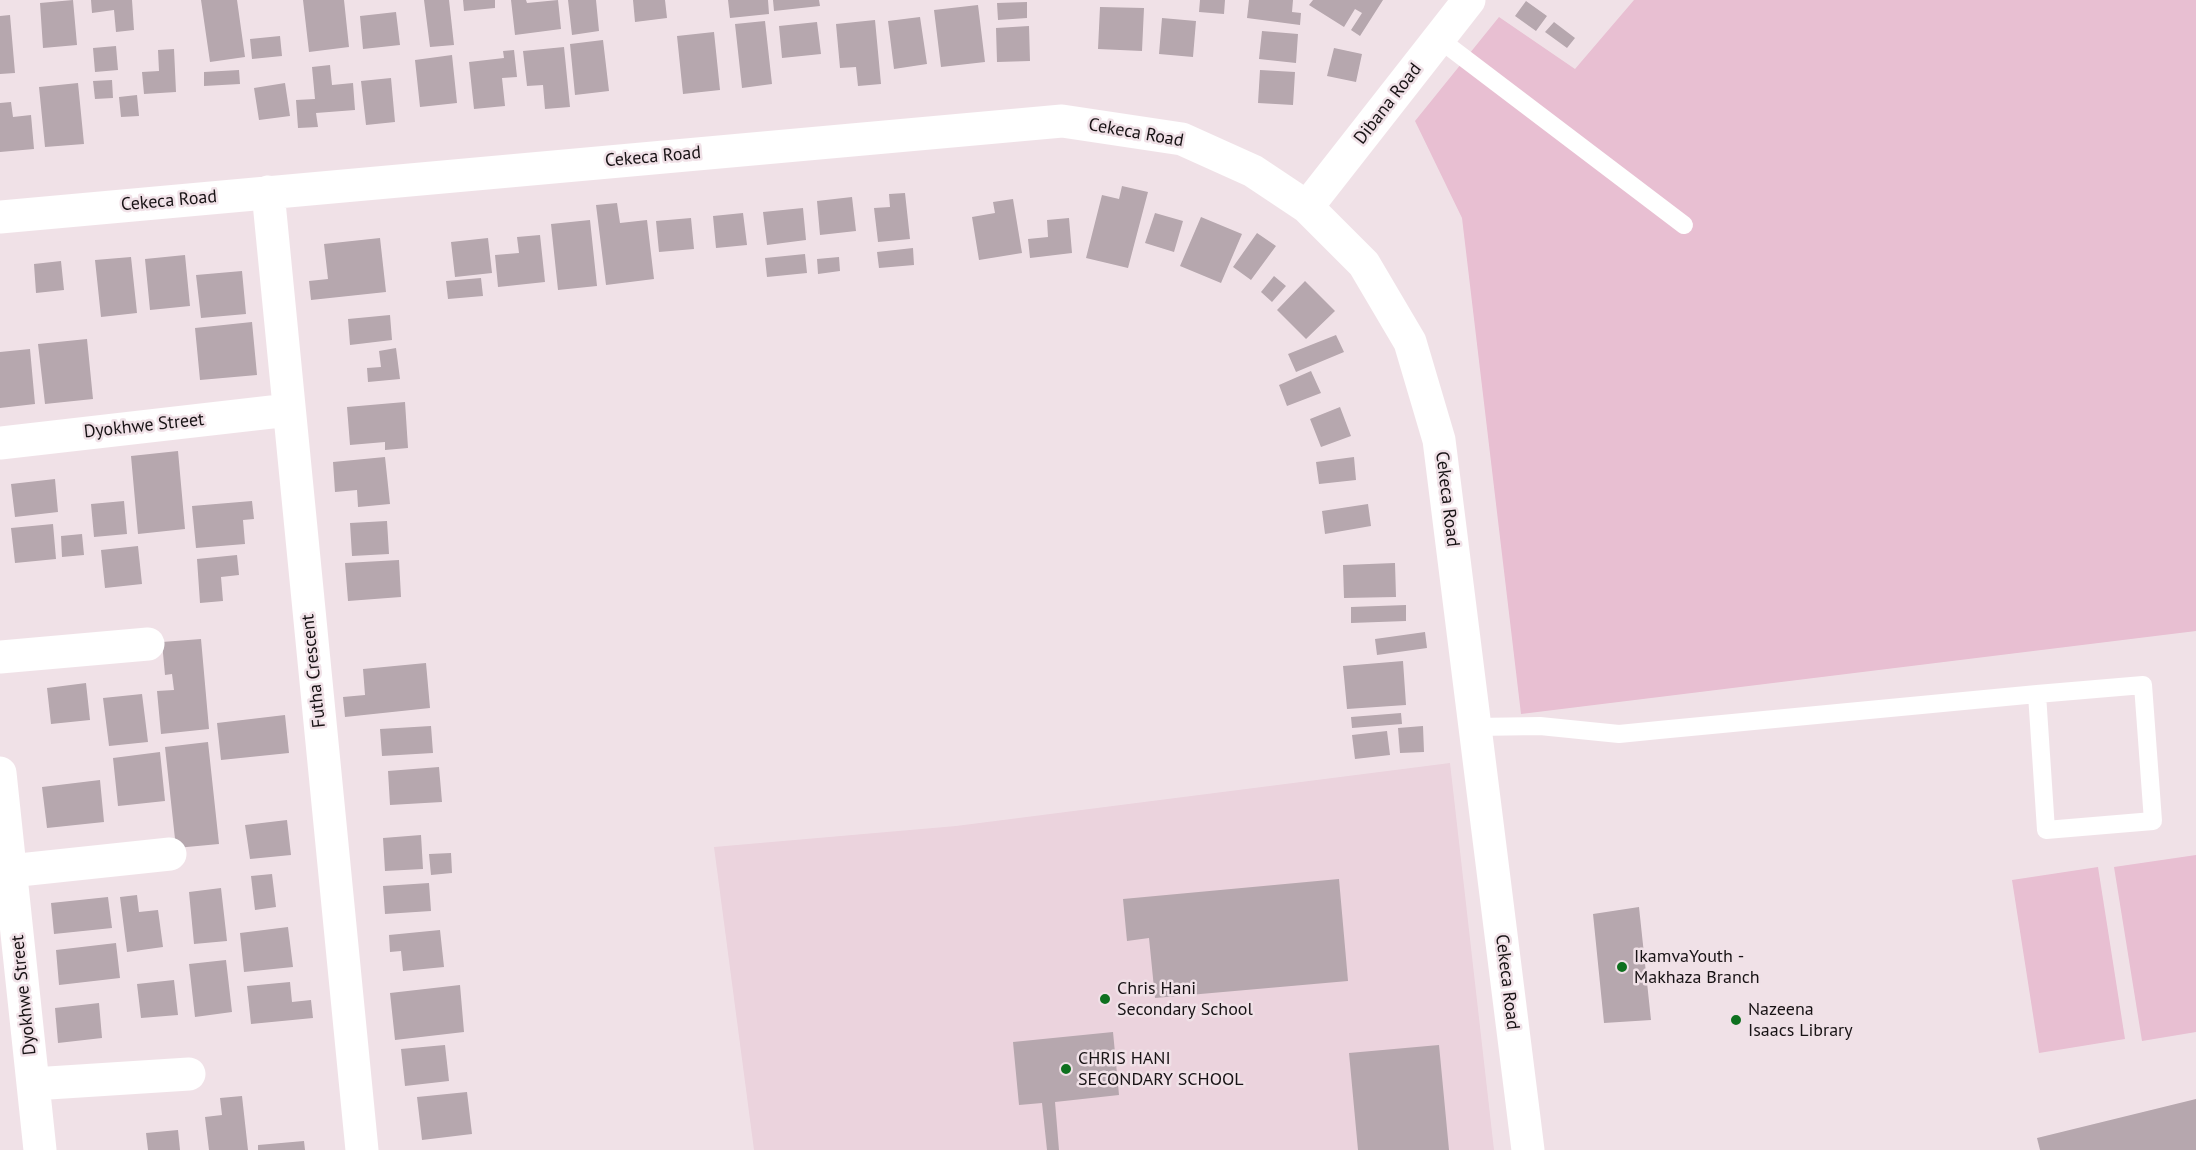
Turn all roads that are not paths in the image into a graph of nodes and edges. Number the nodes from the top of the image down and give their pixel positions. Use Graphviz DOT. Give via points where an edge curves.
graph roads {
  1 [pos="1460,3"];
  2 [pos="1439,39"];
  3 [pos="268,192"];
  4 [pos="1306,207"];
  5 [pos="0,217"];
  6 [pos="1684,225"];
  7 [pos="289,410"];
  8 [pos="0,443"];
  9 [pos="148,644"];
  10 [pos="0,657"];
  11 [pos="2037,694"];
  12 [pos="1476,727"];
  13 [pos="0,773"];
  14 [pos="170,855"];
  15 [pos="10,871"];
  16 [pos="189,1074"];
  17 [pos="33,1084"];
  18 [pos="40,1150"];
  19 [pos="362,1150"];
  20 [pos="1528,1150"];
  1 -- 2 [label="street, Dibana Road"];
  2 -- 4 [label="street, Dibana Road"];
  2 -- 6 [label="lane"];
  3 -- 4 [label="street, Cekeca Road" via="1062,121 1182,139 1253,171"];
  3 -- 5 [label="street, Cekeca Road"];
  3 -- 7 [label="street, Futha Crescent"];
  4 -- 12 [label="street, Cekeca Road" via="1364,264 1410,342 1439,440"];
  7 -- 8 [label="street, Dyokhwe Street"];
  7 -- 19 [label="street, Futha Crescent"];
  9 -- 10 [label="street"];
  11 -- 11 [label="lane" via="2143,684 2153,820 2046,830"];
  11 -- 12 [label="lane" via="1619,734 1540,726"];
  12 -- 20 [label="street, Cekeca Road"];
  13 -- 15 [label="street, Dyokhwe Street"];
  14 -- 15 [label="street"];
  15 -- 17 [label="street, Dyokhwe Street"];
  16 -- 17 [label="street"];
  17 -- 18 [label="street, Dyokhwe Street"];
}
